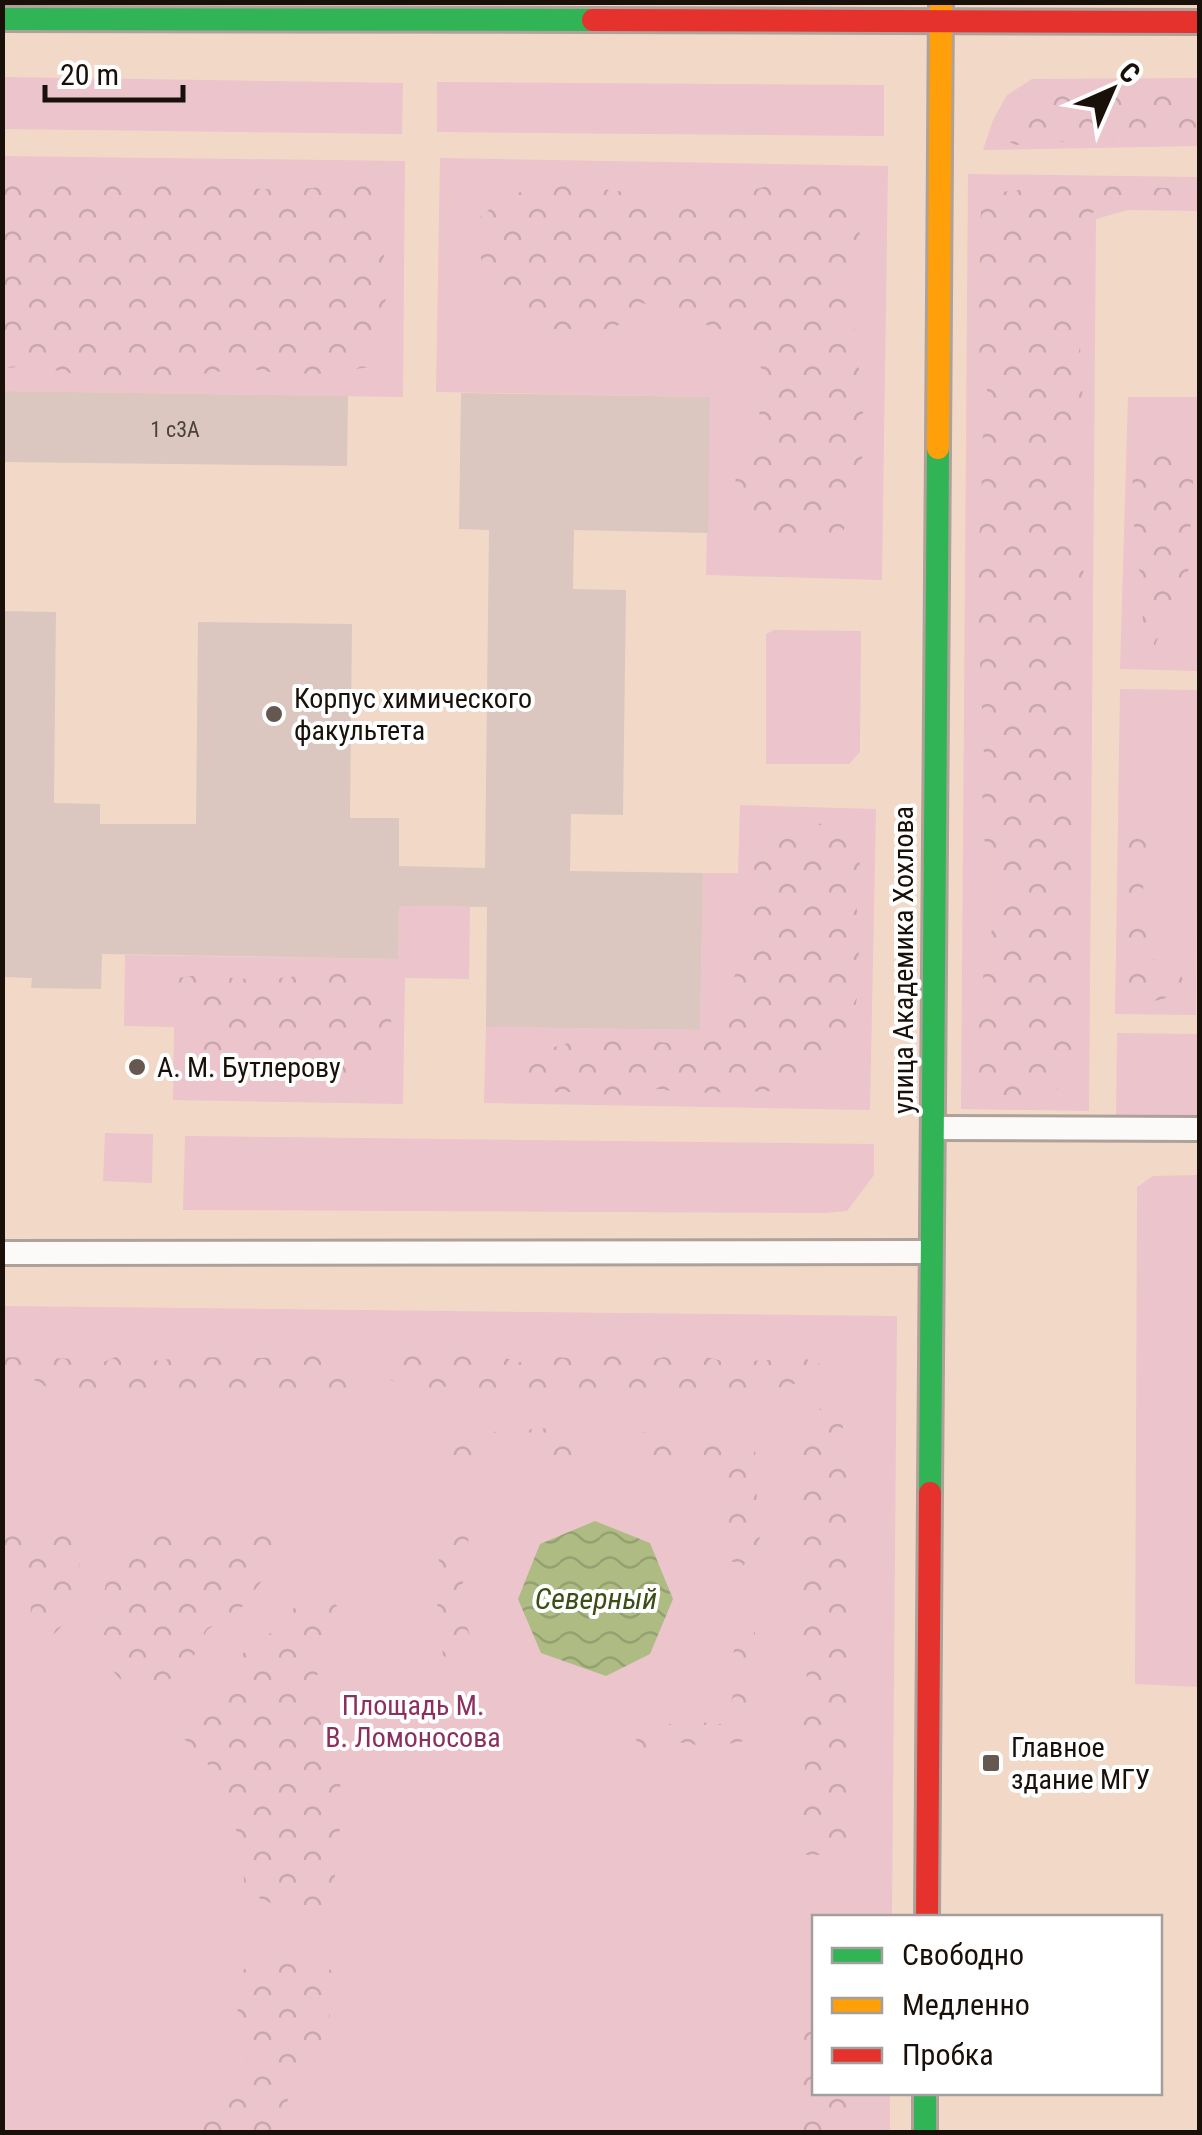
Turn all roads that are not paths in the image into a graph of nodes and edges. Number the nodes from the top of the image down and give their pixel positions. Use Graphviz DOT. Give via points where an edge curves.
graph roads {
  1 [pos="940,12"];
  2 [pos="2,18"];
  3 [pos="1200,22"];
  4 [pos="932,1128"];
  5 [pos="1200,1129"];
  6 [pos="931,1252"];
  7 [pos="2,1253"];
  8 [pos="926,1915"];
  9 [pos="925,2095"];
  10 [pos="925,2132"];
  1 -- 2 [label="street"];
  1 -- 3 [label="street"];
  1 -- 4 [label="street, улица Академика Хохлова"];
  4 -- 5 [label="lane"];
  4 -- 6 [label="street, улица Академика Хохлова"];
  6 -- 7 [label="lane"];
  6 -- 8 [label="street, улица Академика Хохлова"];
  9 -- 10 [label="street"];
}
